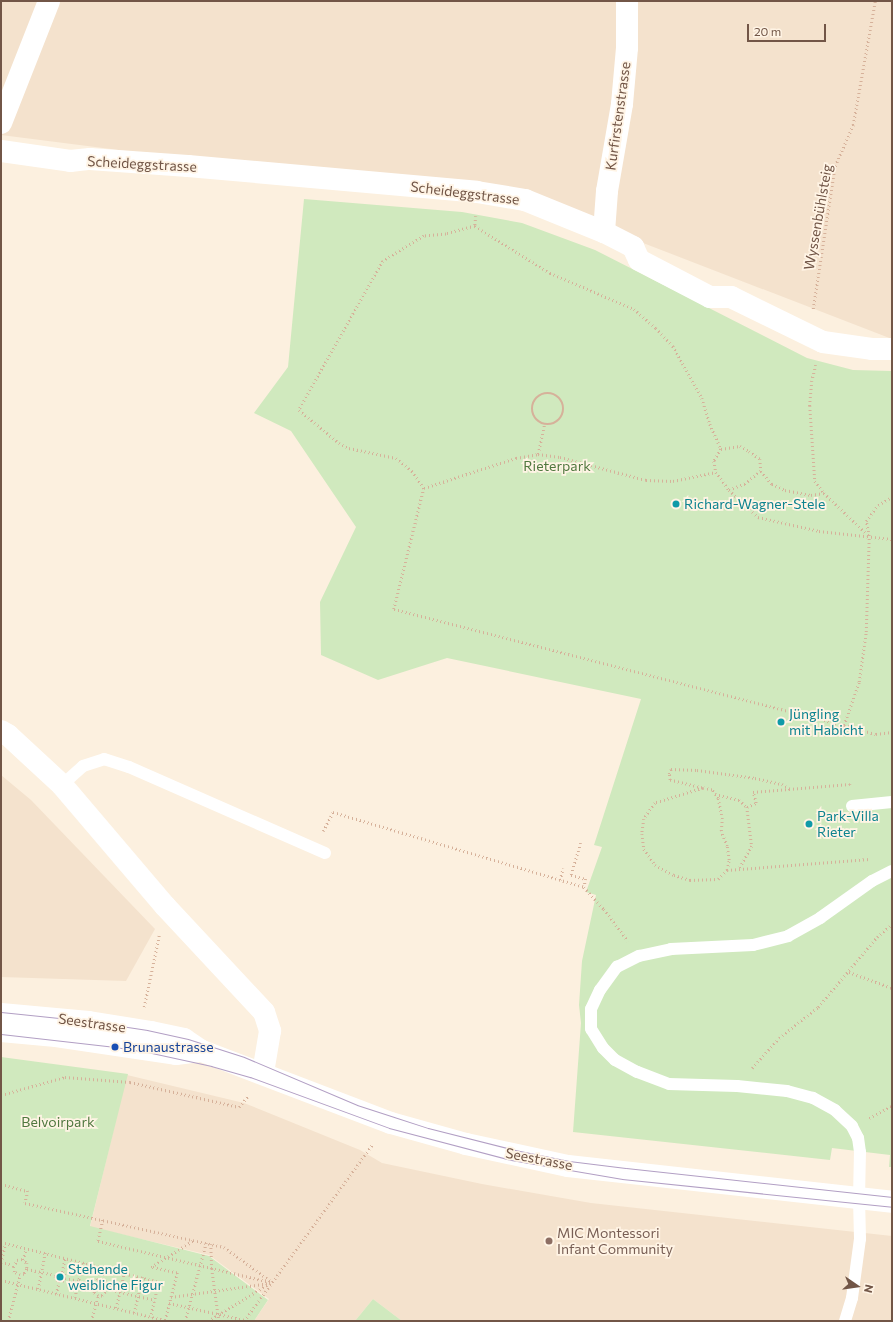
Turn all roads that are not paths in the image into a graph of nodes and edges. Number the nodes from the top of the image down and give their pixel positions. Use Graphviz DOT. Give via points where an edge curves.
graph roads {
  1 [pos="49,1"];
  2 [pos="626,1"];
  3 [pos="1,123"];
  4 [pos="1,151"];
  5 [pos="604,232"];
  6 [pos="892,349"];
  7 [pos="1,731"];
  8 [pos="62,785"];
  9 [pos="892,802"];
  10 [pos="852,806"];
  11 [pos="325,853"];
  12 [pos="892,871"];
  13 [pos="1,1014"];
  14 [pos="1,1031"];
  15 [pos="202,1051"];
  16 [pos="263,1073"];
  17 [pos="859,1198"];
  18 [pos="892,1202"];
  19 [pos="845,1321"];
  1 -- 3 [label="street"];
  2 -- 5 [label="street, Kurfirstenstrasse" via="627,48 622,104 607,191"];
  4 -- 5 [label="street, Scheideggstrasse" via="70,161 90,159 188,166 477,192 525,200"];
  5 -- 6 [label="street, Scheideggstrasse" via="633,247 639,260 710,297 731,297 823,342 872,349"];
  7 -- 8 [label="street"];
  8 -- 11 [label="lane" via="82,766 104,759 129,767"];
  8 -- 16 [label="street" via="165,906 264,1012 270,1032"];
  9 -- 10 [label="lane"];
  12 -- 17 [label="lane" via="872,881 820,918 788,936 752,945 671,949 639,956 617,967 600,990 591,1009 590,1029 603,1048 615,1060 637,1072 669,1084 787,1091 813,1098 836,1110 852,1126 858,1138"];
  13 -- 15 [label="street, Seestrasse" via="89,1022 151,1032 184,1039"];
  14 -- 15 [label="street, Seestrasse" via="56,1036 176,1054"];
  15 -- 16 [label="street, Seestrasse"];
  16 -- 17 [label="street, Seestrasse" via="392,1123 466,1144 568,1166"];
  17 -- 18 [label="street, Seestrasse"];
  17 -- 19 [label="lane" via="860,1240 852,1298"];
}
